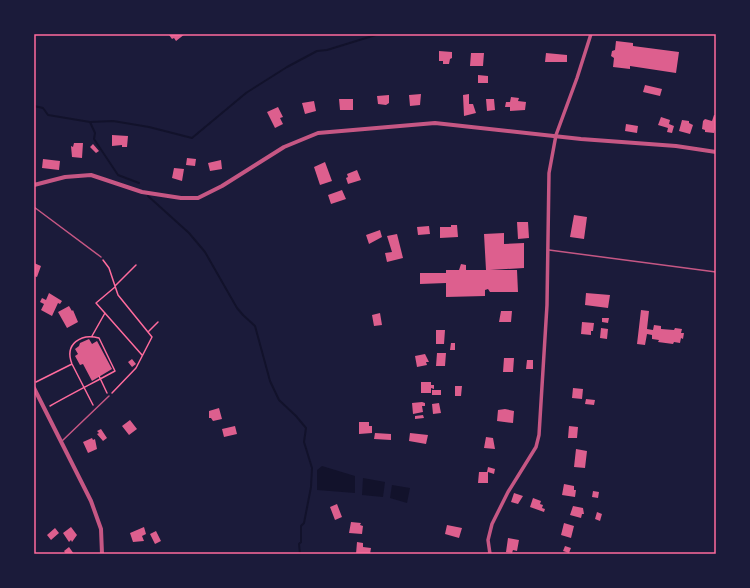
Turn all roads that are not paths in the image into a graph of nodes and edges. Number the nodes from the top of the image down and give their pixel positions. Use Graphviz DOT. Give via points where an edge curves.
graph roads {
  1 [pos="590,34"];
  2 [pos="556,135"];
  3 [pos="716,152"];
  4 [pos="34,184"];
  5 [pos="34,207"];
  6 [pos="547,249"];
  7 [pos="101,257"];
  8 [pos="716,272"];
  9 [pos="34,388"];
  10 [pos="109,396"];
  11 [pos="62,441"];
  12 [pos="102,554"];
  13 [pos="490,554"];
  1 -- 2 [label="street"];
  2 -- 3 [label="street"];
  2 -- 4 [label="street" via="435,123 318,133 284,147 198,198 142,192 91,175 65,177"];
  2 -- 6 [label="street" via="548,174"];
  5 -- 7 [label="lane"];
  6 -- 8 [label="lane"];
  6 -- 13 [label="street" via="547,305 539,435 536,447 492,524 488,540"];
  9 -- 11 [label="street"];
  10 -- 11 [label="lane"];
  11 -- 12 [label="street" via="98,517 102,534"];
}
